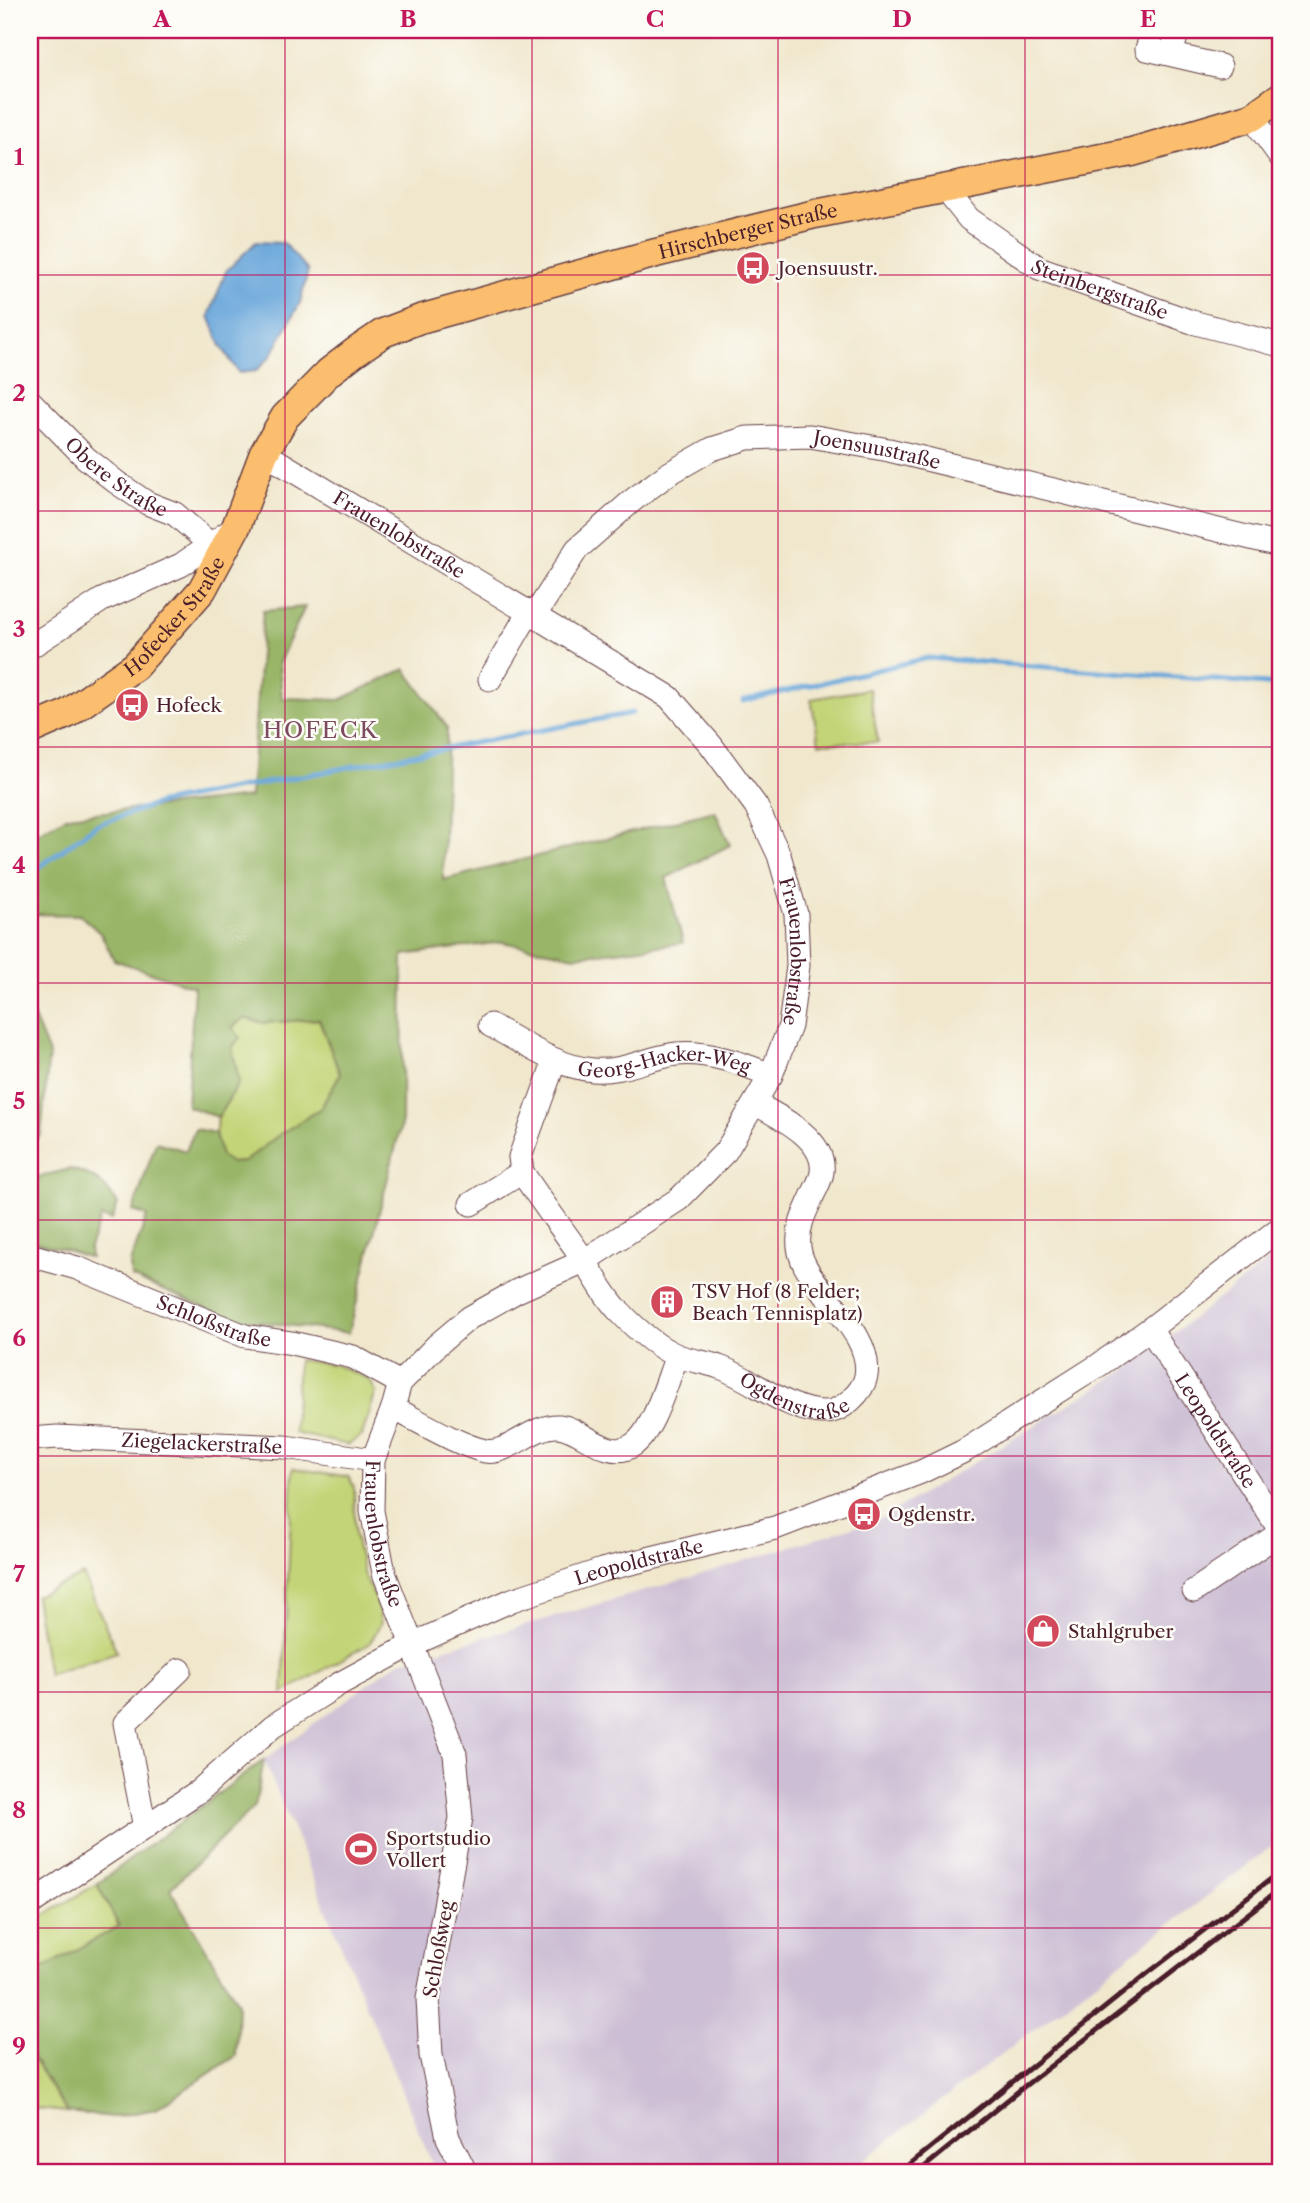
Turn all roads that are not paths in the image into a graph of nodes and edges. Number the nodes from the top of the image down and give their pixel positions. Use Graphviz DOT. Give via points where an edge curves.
graph roads {
  1 [pos="1153,30"];
  2 [pos="1178,30"];
  3 [pos="1171,54"];
  4 [pos="1220,66"];
  5 [pos="1280,97"];
  6 [pos="1252,117"];
  7 [pos="1280,156"];
  8 [pos="947,187"];
  9 [pos="1280,345"];
  10 [pos="30,401"];
  11 [pos="264,453"];
  12 [pos="236,527"];
  13 [pos="211,545"];
  14 [pos="1280,545"];
  15 [pos="532,614"];
  16 [pos="30,647"];
  17 [pos="490,679"];
  18 [pos="30,730"];
  19 [pos="490,1025"];
  20 [pos="555,1060"];
  21 [pos="771,1075"];
  22 [pos="755,1104"];
  23 [pos="522,1172"];
  24 [pos="471,1204"];
  25 [pos="1280,1227"];
  26 [pos="30,1255"];
  27 [pos="584,1261"];
  28 [pos="1150,1329"];
  29 [pos="677,1356"];
  30 [pos="400,1382"];
  31 [pos="393,1408"];
  32 [pos="30,1439"];
  33 [pos="373,1460"];
  34 [pos="1280,1532"];
  35 [pos="1194,1591"];
  36 [pos="411,1644"];
  37 [pos="180,1670"];
  38 [pos="145,1828"];
  39 [pos="30,1904"];
  40 [pos="466,2173"];
  1 -- 3 [label="street" via="1147,48"];
  2 -- 3 [label="street"];
  3 -- 4 [label="street"];
  5 -- 6 [label="main road, Hirschberger Straße"];
  6 -- 7 [label="street"];
  6 -- 8 [label="main road, Hirschberger Straße" via="1132,152"];
  8 -- 9 [label="street, Steinbergstraße" via="970,219 1039,268 1192,322"];
  8 -- 11 [label="main road, Hirschberger Straße" via="656,253 383,333 329,372 285,417"];
  10 -- 13 [label="street, Obere Straße" via="116,482 147,503 175,514"];
  11 -- 12 [label="main road, Hofecker Straße"];
  11 -- 15 [label="street, Frauenlobstraße"];
  12 -- 13 [label="street"];
  12 -- 18 [label="main road, Hofecker Straße" via="202,590 135,666 67,713"];
  13 -- 16 [label="street" via="181,565 102,600"];
  14 -- 15 [label="street, Joensuustraße" via="889,450 810,436 747,438 712,449 633,500 577,549"];
  15 -- 17 [label="street, Joensuustraße"];
  15 -- 21 [label="street, Frauenlobstraße" via="669,697 756,806 779,855 796,914 799,967 790,1026"];
  19 -- 20 [label="street, Georg-Hacker-Weg"];
  20 -- 21 [label="street, Georg-Hacker-Weg" via="595,1070 677,1054 704,1055"];
  20 -- 23 [label="street, Georg-Hacker-Weg" via="520,1157"];
  21 -- 22 [label="street, Frauenlobstraße"];
  22 -- 27 [label="street, Frauenlobstraße" via="726,1151 679,1199"];
  22 -- 29 [label="street, Ogdenstraße" via="798,1130 822,1164 822,1175 799,1230 799,1250 805,1267 858,1339 866,1380 844,1405 828,1413 804,1410 720,1367"];
  23 -- 24 [label="street"];
  23 -- 27 [label="street"];
  25 -- 28 [label="street, Leopoldstraße"];
  26 -- 30 [label="street, Schloßstraße" via="77,1268 245,1336 353,1357"];
  27 -- 29 [label="street, Ogdenstraße" via="617,1310"];
  27 -- 30 [label="street, Frauenlobstraße" via="469,1318"];
  28 -- 34 [label="street, Leopoldstraße"];
  28 -- 36 [label="street, Leopoldstraße" via="1035,1407 921,1472 775,1528 602,1570 512,1600"];
  29 -- 31 [label="street" via="647,1429 630,1447 617,1450 561,1426 547,1427 487,1452"];
  30 -- 31 [label="street, Frauenlobstraße"];
  31 -- 33 [label="street, Frauenlobstraße"];
  32 -- 33 [label="street, Ziegelackerstraße" via="285,1447"];
  33 -- 36 [label="street, Frauenlobstraße" via="372,1511 384,1573"];
  34 -- 35 [label="street, Leopoldstraße"];
  36 -- 38 [label="street, Leopoldstraße" via="273,1726 199,1791"];
  36 -- 40 [label="street, Schloßweg" via="455,1754 461,1818 428,1998 431,2055 448,2138"];
  37 -- 38 [label="street" via="125,1723"];
  38 -- 39 [label="street, Leopoldstraße"];
}
